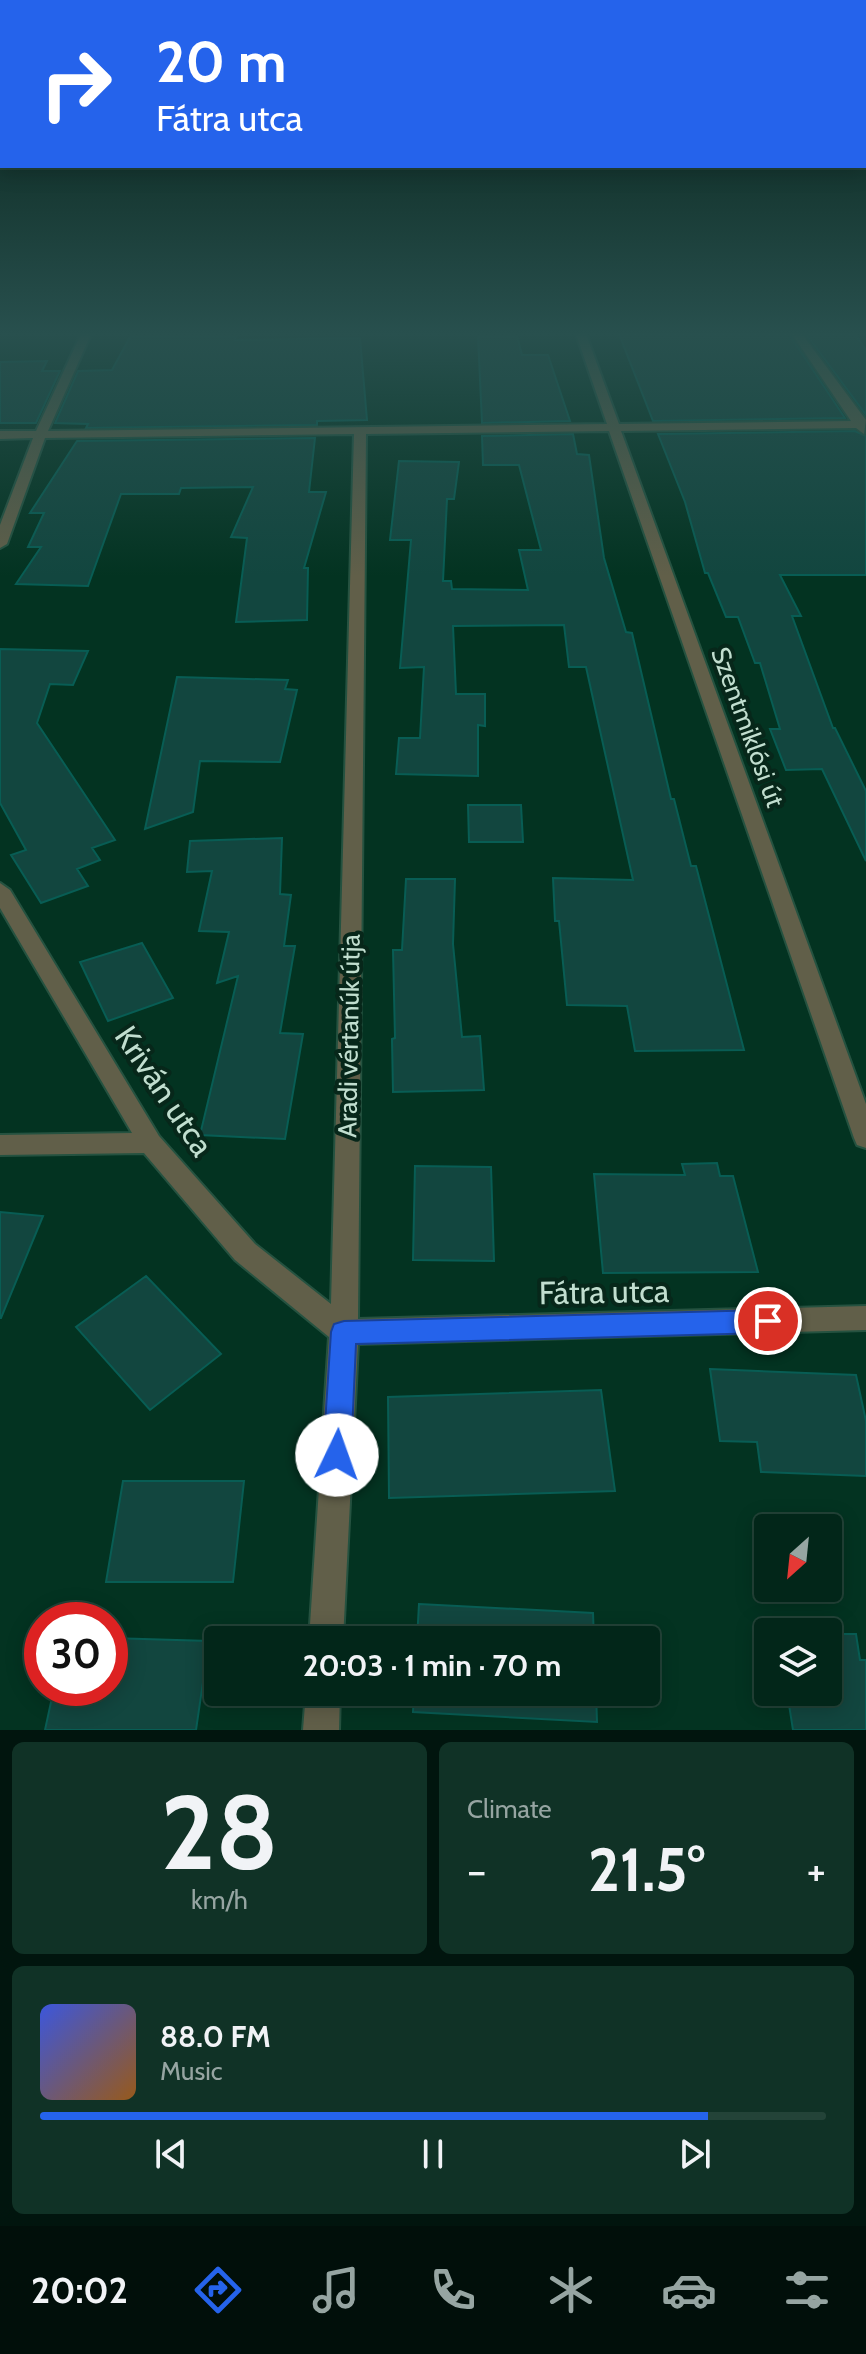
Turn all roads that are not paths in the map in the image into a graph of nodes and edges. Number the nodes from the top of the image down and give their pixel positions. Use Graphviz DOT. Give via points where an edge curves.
graph roads {
  1 [pos="49,415"];
  2 [pos="609,415"];
  3 [pos="864,427"];
  4 [pos="614,428"];
  5 [pos="360,431"];
  6 [pos="0,435"];
  7 [pos="40,435"];
  8 [pos="0,544"];
  9 [pos="0,890"];
  10 [pos="866,1138"];
  11 [pos="150,1143"];
  12 [pos="0,1145"];
  13 [pos="866,1318"];
  14 [pos="344,1332"];
  15 [pos="327,1626"];
  16 [pos="322,1706"];
  17 [pos="321,1730"];
  1 -- 7 [label="street"];
  2 -- 4 [label="street, Szentmiklósi út"];
  3 -- 4 [label="street"];
  4 -- 5 [label="street"];
  4 -- 10 [label="street, Szentmiklósi út"];
  5 -- 7 [label="street"];
  5 -- 14 [label="street, Aradi vértanúk útja"];
  6 -- 7 [label="street"];
  7 -- 8 [label="street"];
  9 -- 11 [label="street, Kriván utca"];
  11 -- 12 [label="street"];
  11 -- 14 [label="street, Kriván utca" via="245,1252"];
  13 -- 14 [label="street, Fátra utca"];
  14 -- 15 [label="street, Aradi vértanúk útja"];
  16 -- 17 [label="street"];
}
